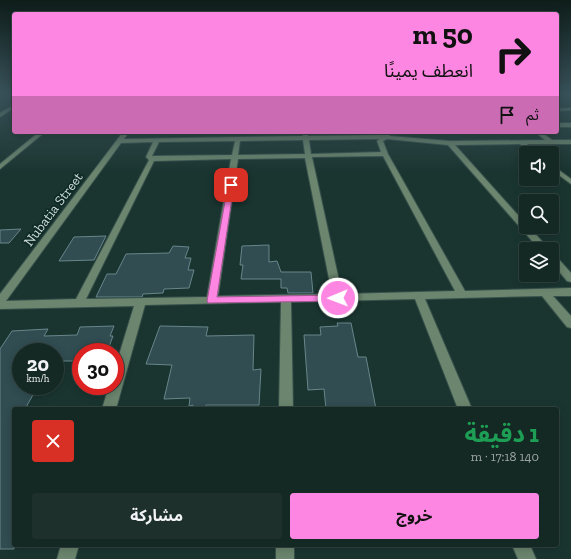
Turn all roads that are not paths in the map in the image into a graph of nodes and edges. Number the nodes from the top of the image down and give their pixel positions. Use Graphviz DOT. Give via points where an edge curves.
graph roads {
  1 [pos="560,125"];
  2 [pos="571,125"];
  3 [pos="571,131"];
  4 [pos="40,134"];
  5 [pos="125,134"];
  6 [pos="199,134"];
  7 [pos="390,134"];
  8 [pos="540,134"];
  9 [pos="306,135"];
  10 [pos="385,137"];
  11 [pos="238,138"];
  12 [pos="157,140"];
  13 [pos="197,140"];
  14 [pos="120,141"];
  15 [pos="549,141"];
  16 [pos="522,142"];
  17 [pos="571,142"];
  18 [pos="450,143"];
  19 [pos="526,146"];
  20 [pos="385,154"];
  21 [pos="308,155"];
  22 [pos="236,156"];
  23 [pos="152,159"];
  24 [pos="0,167"];
  25 [pos="559,173"];
  26 [pos="571,182"];
  27 [pos="538,242"];
  28 [pos="559,266"];
  29 [pos="571,279"];
  30 [pos="571,292"];
  31 [pos="546,293"];
  32 [pos="462,295"];
  33 [pos="419,297"];
  34 [pos="338,298"];
  35 [pos="286,300"];
  36 [pos="212,301"];
  37 [pos="140,302"];
  38 [pos="79,303"];
  39 [pos="0,304"];
  40 [pos="571,324"];
  41 [pos="110,407"];
  42 [pos="286,407"];
  43 [pos="464,407"];
  44 [pos="69,547"];
  45 [pos="285,547"];
  46 [pos="522,547"];
  47 [pos="66,559"];
  48 [pos="285,559"];
  49 [pos="527,559"];
  1 -- 2 [label="street"];
  1 -- 3 [label="street"];
  4 -- 24 [label="street"];
  5 -- 14 [label="street, Nubatia Street"];
  6 -- 13 [label="street"];
  7 -- 10 [label="street"];
  8 -- 15 [label="street"];
  9 -- 10 [label="street"];
  9 -- 11 [label="street"];
  9 -- 21 [label="street"];
  10 -- 18 [label="street"];
  10 -- 20 [label="street" via="380,141"];
  11 -- 13 [label="street"];
  11 -- 22 [label="street"];
  12 -- 13 [label="street"];
  12 -- 14 [label="street"];
  12 -- 23 [label="street" via="149,157"];
  14 -- 39 [label="street, Nubatia Street"];
  15 -- 16 [label="street"];
  15 -- 17 [label="street"];
  16 -- 18 [label="street"];
  16 -- 19 [label="street"];
  18 -- 27 [label="street"];
  20 -- 21 [label="street"];
  20 -- 32 [label="street"];
  21 -- 22 [label="street"];
  21 -- 34 [label="street"];
  22 -- 23 [label="street"];
  22 -- 36 [label="street"];
  23 -- 38 [label="street"];
  25 -- 26 [label="street"];
  28 -- 29 [label="street"];
  30 -- 31 [label="street"];
  31 -- 32 [label="street"];
  31 -- 40 [label="street"];
  32 -- 33 [label="street"];
  33 -- 34 [label="street"];
  33 -- 43 [label="street"];
  34 -- 35 [label="street"];
  35 -- 36 [label="street"];
  35 -- 42 [label="street"];
  36 -- 37 [label="street"];
  37 -- 38 [label="street"];
  37 -- 41 [label="street"];
  38 -- 39 [label="street"];
  44 -- 47 [label="street"];
  45 -- 48 [label="street"];
  46 -- 49 [label="street"];
}
